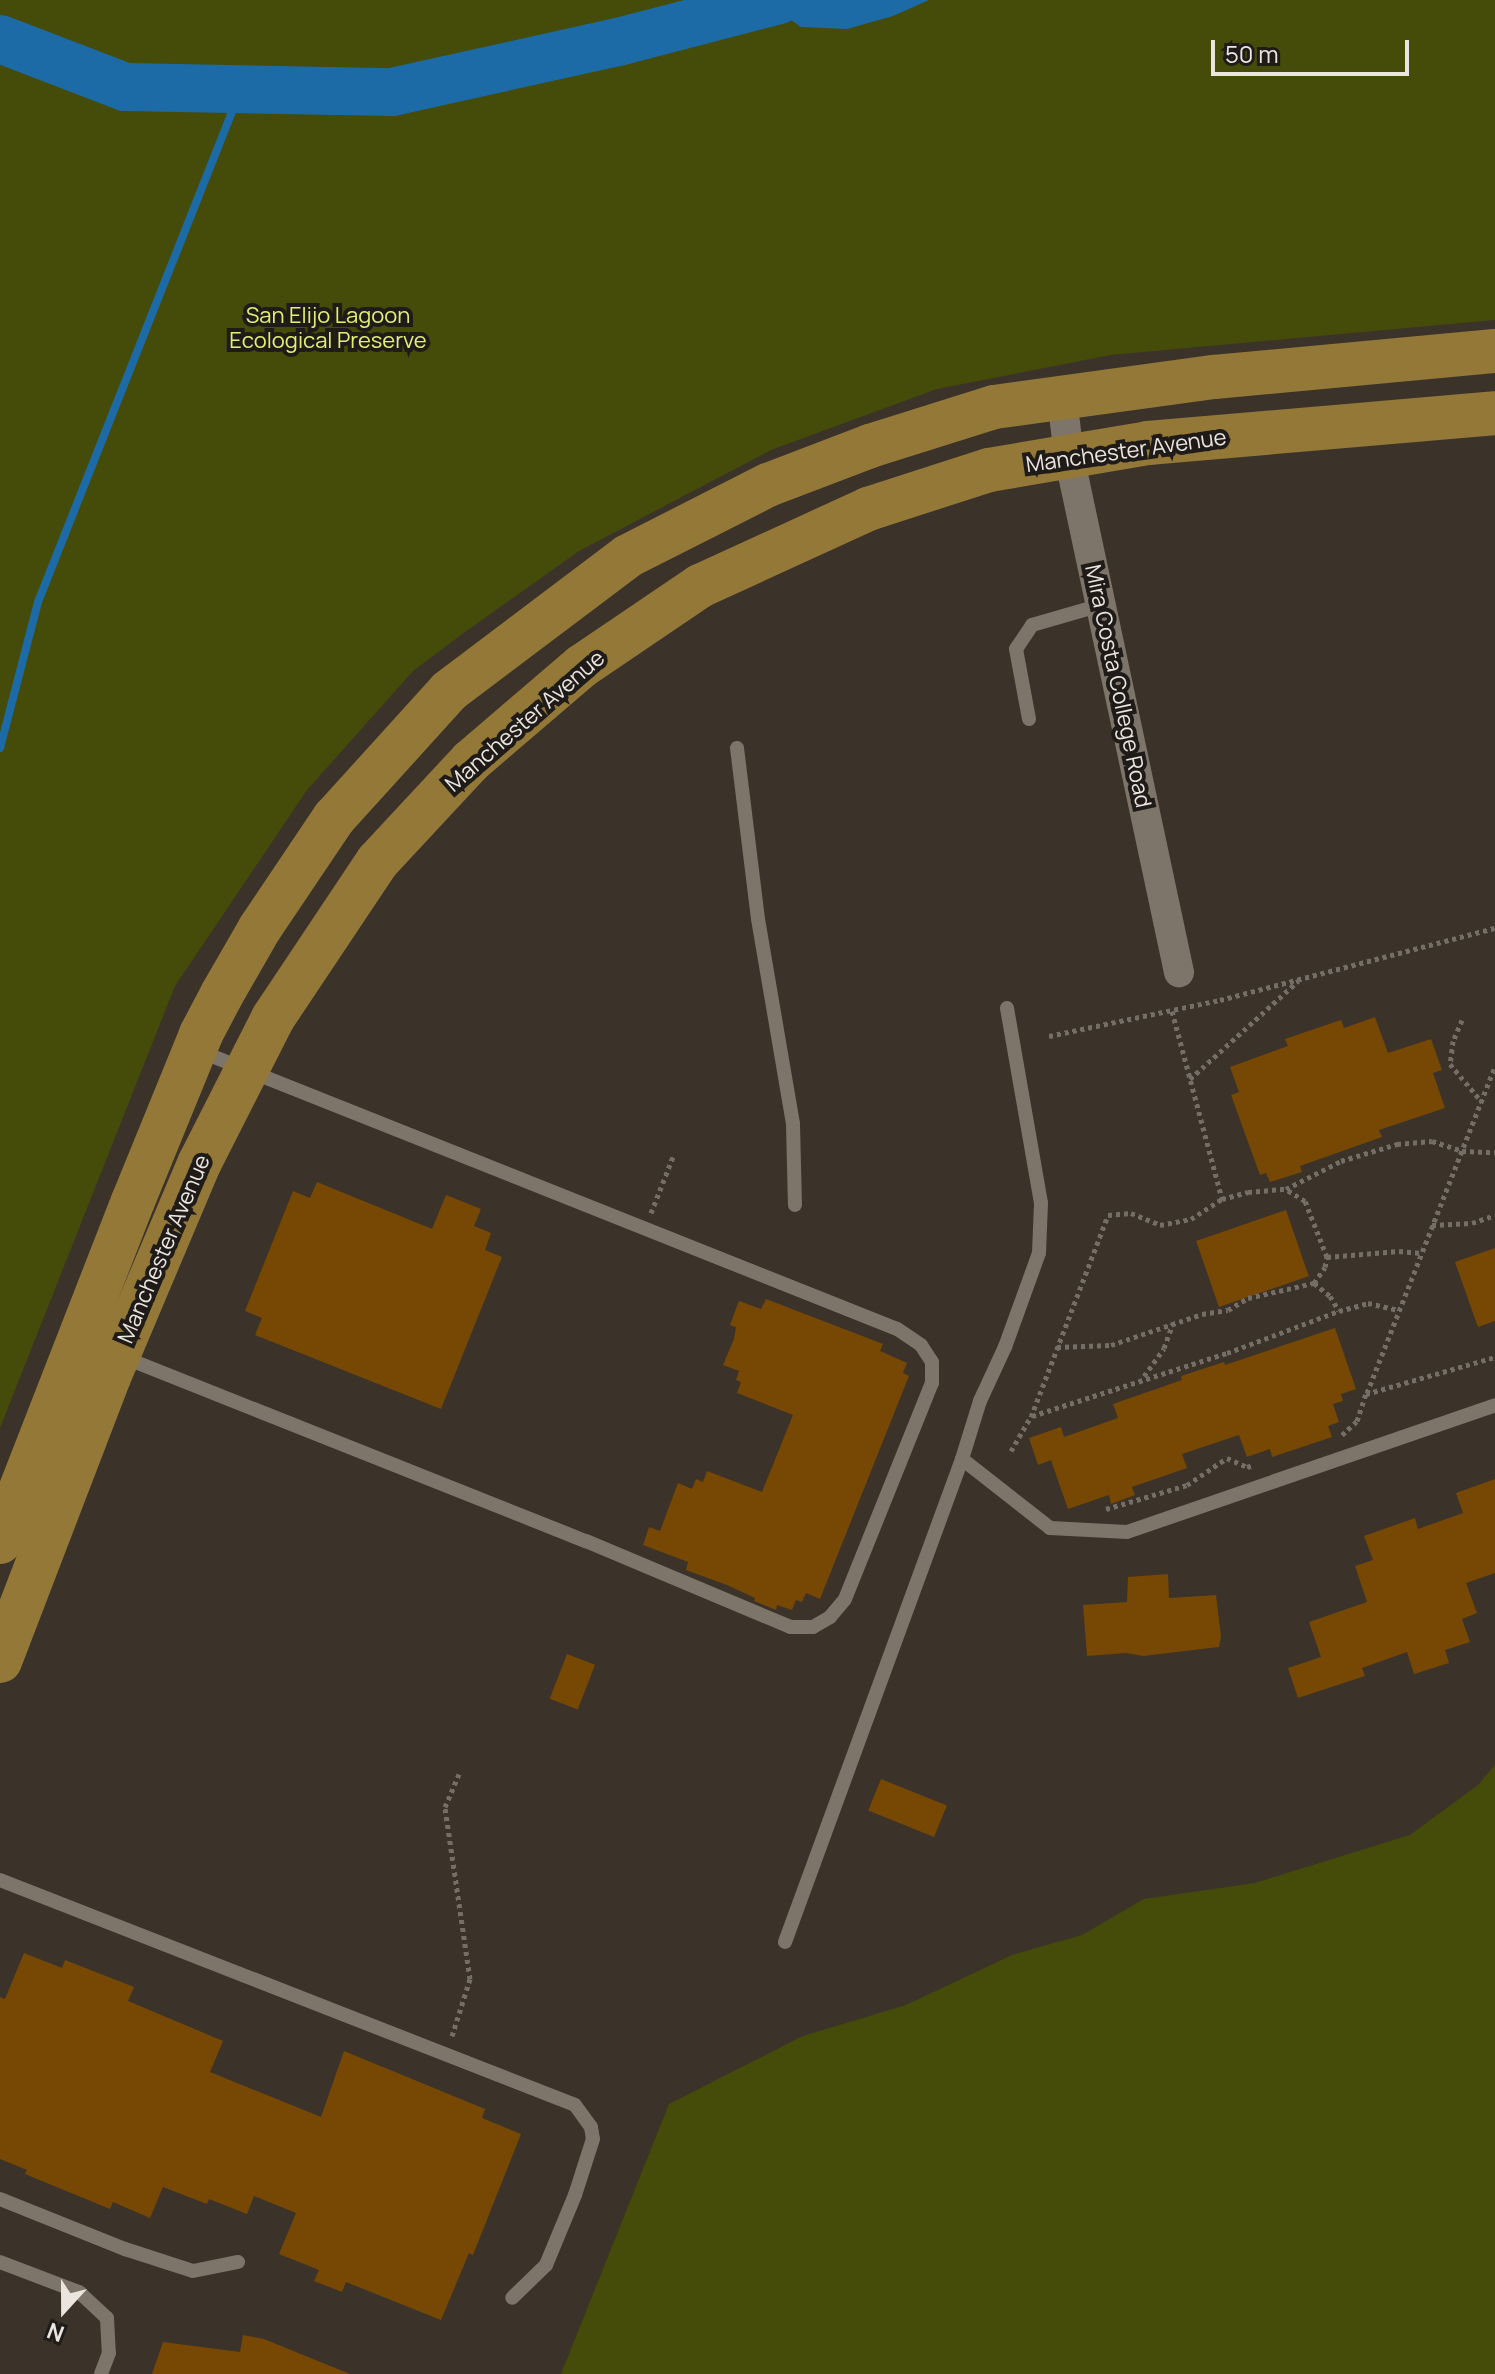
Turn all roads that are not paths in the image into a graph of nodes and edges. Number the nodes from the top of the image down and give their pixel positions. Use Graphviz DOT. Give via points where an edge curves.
graph roads {
  1 [pos="1495,351"];
  2 [pos="1062,398"];
  3 [pos="1495,413"];
  4 [pos="1069,456"];
  5 [pos="1101,605"];
  6 [pos="1029,719"];
  7 [pos="737,748"];
  8 [pos="1179,972"];
  9 [pos="1007,1008"];
  10 [pos="195,1049"];
  11 [pos="246,1070"];
  12 [pos="795,1205"];
  13 [pos="118,1355"];
  14 [pos="1495,1405"];
  15 [pos="962,1459"];
  16 [pos="0,1542"];
  17 [pos="0,1661"];
  18 [pos="0,1880"];
  19 [pos="785,1942"];
  20 [pos="0,2199"];
  21 [pos="0,2262"];
  22 [pos="238,2262"];
  23 [pos="512,2298"];
  24 [pos="101,2374"];
  1 -- 2 [label="main road, Manchester Avenue" via="1214,377"];
  2 -- 4 [label="street, Mira Costa College Road"];
  2 -- 10 [label="main road, Manchester Avenue" via="994,407 870,446 768,485 628,556 449,691 334,818 260,928"];
  3 -- 4 [label="main road, Manchester Avenue" via="1148,443"];
  4 -- 5 [label="street, Mira Costa College Road"];
  4 -- 11 [label="main road, Manchester Avenue" via="989,470 868,509 700,586 582,666 471,761 377,862 273,1018"];
  5 -- 6 [label="lane" via="1032,625 1016,649"];
  5 -- 8 [label="street, Mira Costa College Road"];
  7 -- 12 [label="lane" via="758,919 793,1124"];
  9 -- 15 [label="lane" via="1041,1203 1039,1253"];
  10 -- 11 [label="lane"];
  10 -- 16 [label="main road, Manchester Avenue"];
  11 -- 13 [label="main road, Manchester Avenue" via="200,1162"];
  11 -- 13 [label="lane" via="897,1329 921,1345 932,1362 932,1383 845,1599 813,1627 791,1627"];
  13 -- 17 [label="main road, Manchester Avenue"];
  14 -- 15 [label="lane" via="1127,1532 1050,1528"];
  15 -- 19 [label="lane"];
  18 -- 23 [label="lane" via="575,2105 593,2139 575,2195 546,2265"];
  20 -- 22 [label="lane" via="193,2271"];
  21 -- 24 [label="lane" via="79,2292 107,2318 109,2353"];
}
